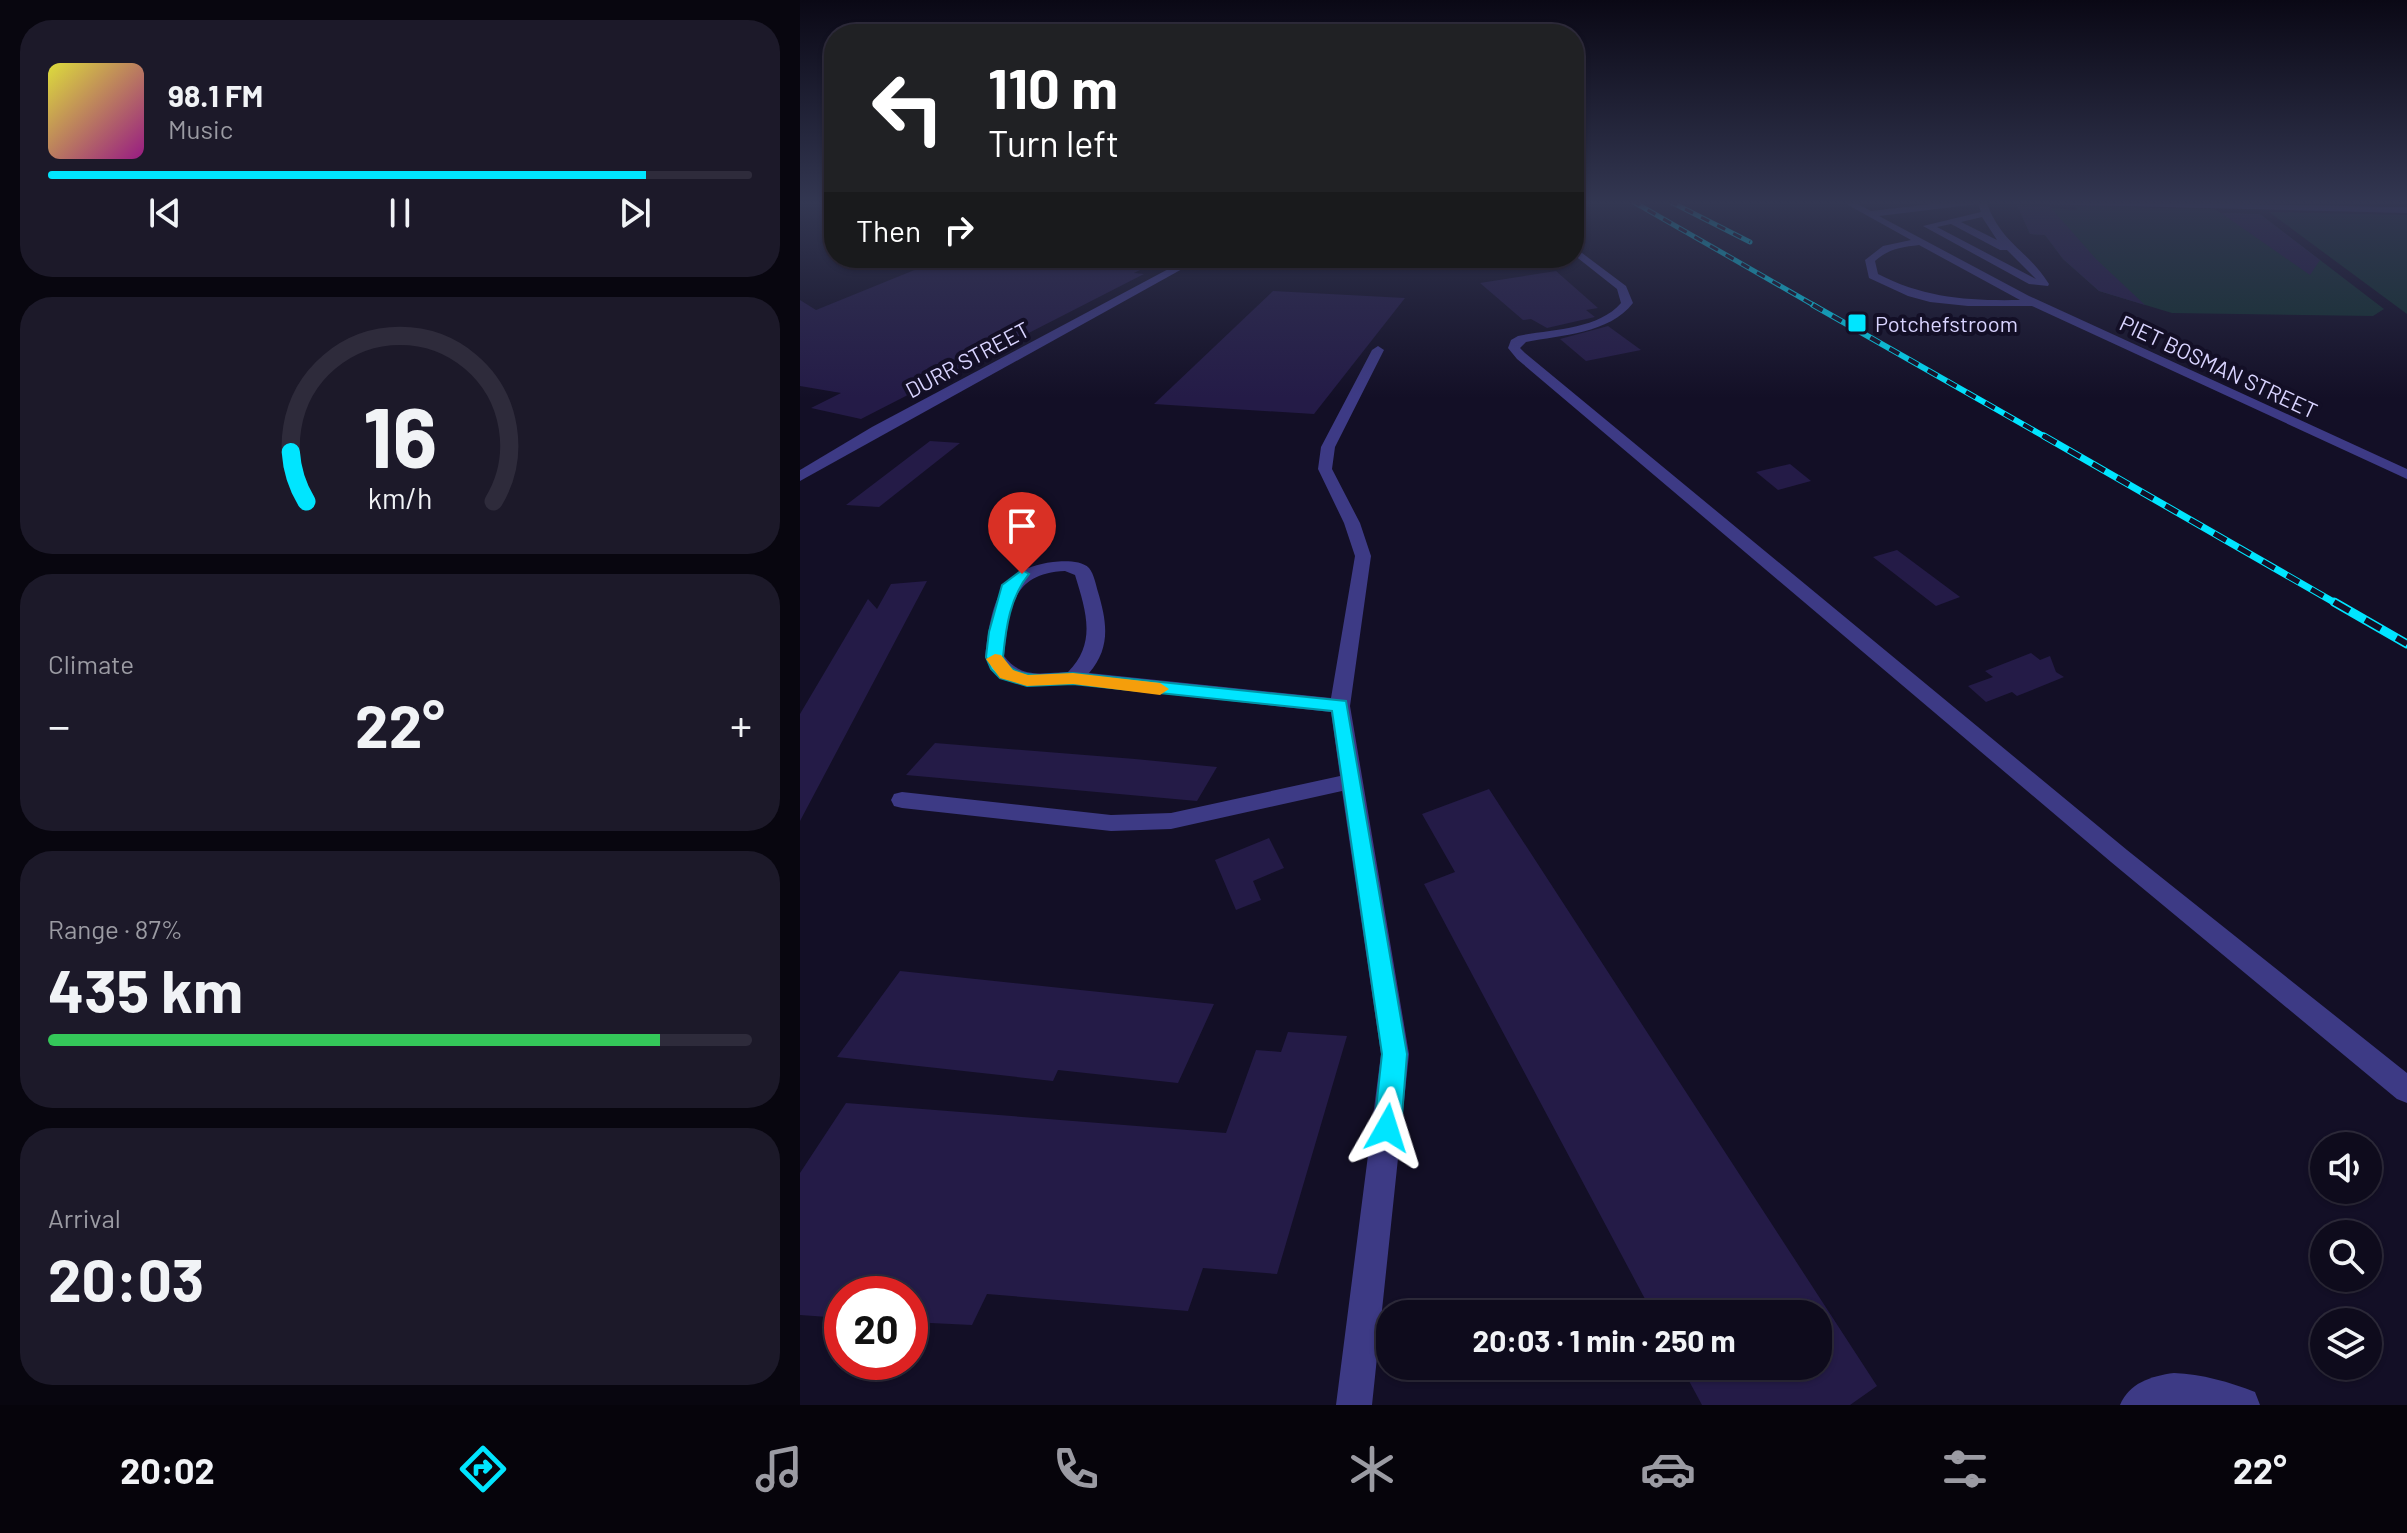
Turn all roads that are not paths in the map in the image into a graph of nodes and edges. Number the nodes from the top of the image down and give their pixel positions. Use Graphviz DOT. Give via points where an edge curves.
graph roads {
  1 [pos="1595,267"];
  2 [pos="1871,267"];
  3 [pos="1966,267"];
  4 [pos="2004,267"];
  5 [pos="2031,267"];
  6 [pos="1178,268"];
  7 [pos="2035,303"];
  8 [pos="1378,350"];
  9 [pos="2407,475"];
  10 [pos="800,476"];
  11 [pos="1073,678"];
  12 [pos="1340,706"];
  13 [pos="1352,781"];
  14 [pos="902,800"];
  15 [pos="2407,1090"];
  16 [pos="1354,1405"];
  17 [pos="2138,1405"];
  18 [pos="2242,1405"];
  1 -- 15 [label="street" via="1622,288 1627,303 1623,312 1522,339 1515,343 1521,356"];
  2 -- 7 [label="street" via="1873,276 1920,298"];
  3 -- 7 [label="street, PIET BOSMAN STREET"];
  4 -- 5 [label="street" via="2044,284"];
  6 -- 10 [label="street, DURR STREET"];
  7 -- 9 [label="street, PIET BOSMAN STREET"];
  8 -- 12 [label="street" via="1328,447 1325,469 1363,556"];
  11 -- 11 [label="street" via="1090,663 1097,640 1083,572 1064,566 1022,574 1010,585 997,632 997,665 1027,680"];
  11 -- 12 [label="street"];
  12 -- 13 [label="street"];
  13 -- 14 [label="street" via="1171,821 1111,823"];
  13 -- 16 [label="street" via="1395,1054"];
  17 -- 18 [label="street" via="2166,1391 2203,1393"];
}
